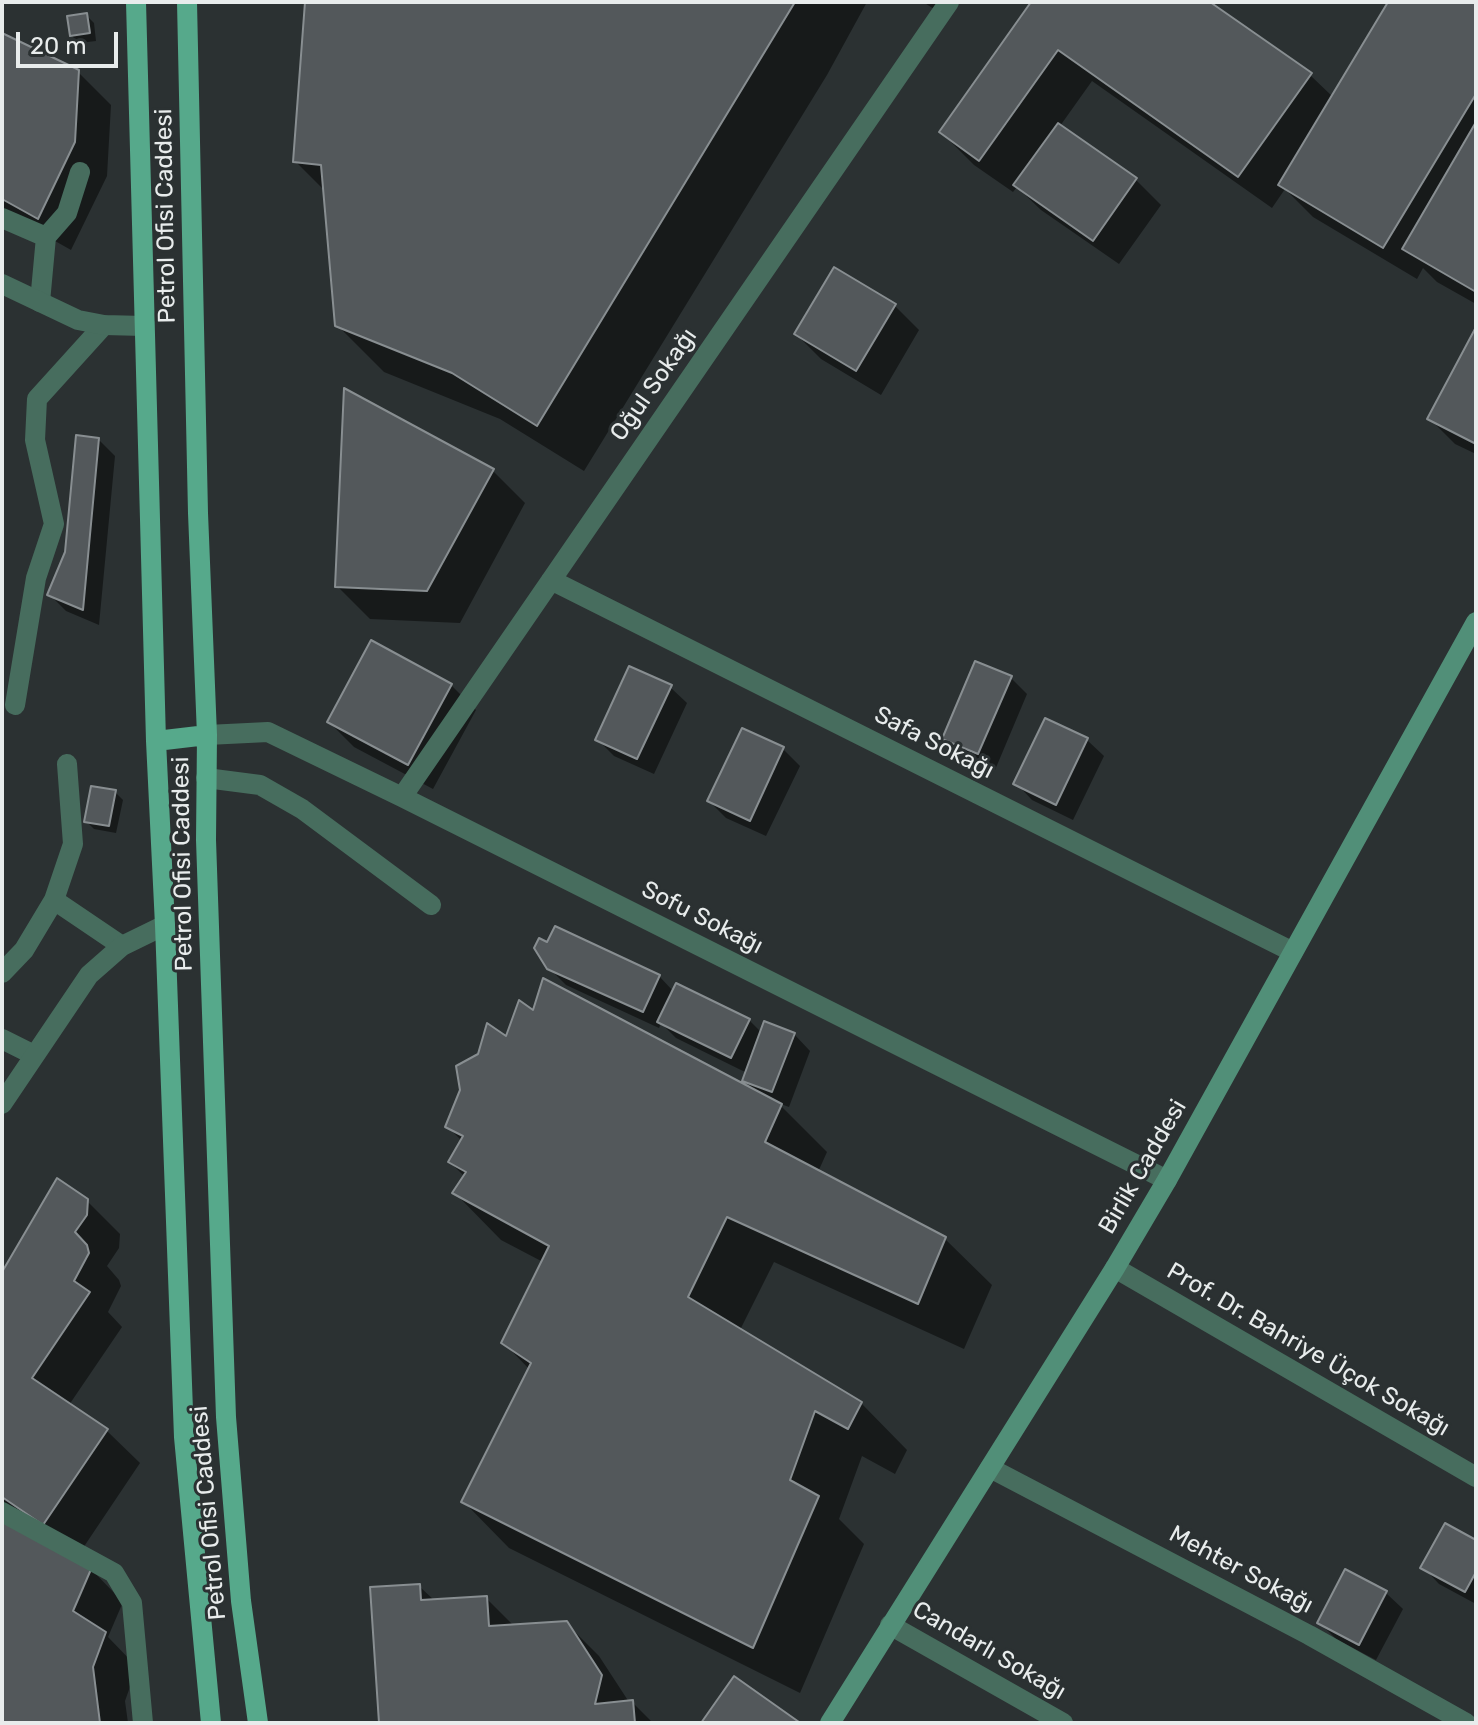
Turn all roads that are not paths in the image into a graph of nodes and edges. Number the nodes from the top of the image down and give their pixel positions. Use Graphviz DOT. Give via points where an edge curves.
graph roads {
  1 [pos="136,2"];
  2 [pos="187,2"];
  3 [pos="949,2"];
  4 [pos="80,172"];
  5 [pos="2,218"];
  6 [pos="46,237"];
  7 [pos="2,284"];
  8 [pos="40,302"];
  9 [pos="104,325"];
  10 [pos="144,326"];
  11 [pos="551,580"];
  12 [pos="1476,622"];
  13 [pos="15,705"];
  14 [pos="207,735"];
  15 [pos="156,741"];
  16 [pos="67,764"];
  17 [pos="206,778"];
  18 [pos="402,797"];
  19 [pos="54,900"];
  20 [pos="431,905"];
  21 [pos="165,925"];
  22 [pos="122,946"];
  23 [pos="1293,952"];
  24 [pos="2,973"];
  25 [pos="2,1039"];
  26 [pos="34,1055"];
  27 [pos="4,1097"];
  28 [pos="1167,1180"];
  29 [pos="1115,1268"];
  30 [pos="990,1468"];
  31 [pos="1476,1477"];
  32 [pos="2,1512"];
  33 [pos="890,1625"];
  34 [pos="143,1723"];
  35 [pos="211,1723"];
  36 [pos="258,1723"];
  37 [pos="830,1723"];
  38 [pos="1063,1723"];
  39 [pos="1466,1723"];
  1 -- 10 [label="main road, Petrol Ofisi Caddesi"];
  2 -- 14 [label="main road, Petrol Ofisi Caddesi"];
  3 -- 11 [label="street, Oğul Sokağı"];
  4 -- 6 [label="street" via="67,213"];
  5 -- 6 [label="street"];
  6 -- 8 [label="street"];
  7 -- 8 [label="street"];
  8 -- 9 [label="street" via="78,320"];
  9 -- 10 [label="street"];
  9 -- 13 [label="street" via="37,399 35,440 54,524 36,578"];
  10 -- 15 [label="main road, Petrol Ofisi Caddesi"];
  11 -- 18 [label="street, Oğul Sokağı"];
  11 -- 23 [label="street, Safa Sokağı"];
  12 -- 23 [label="street, Birlik Caddesi"];
  14 -- 15 [label="main road"];
  14 -- 17 [label="main road, Petrol Ofisi Caddesi"];
  14 -- 18 [label="street, Sofu Sokağı" via="268,732"];
  15 -- 21 [label="main road, Petrol Ofisi Caddesi"];
  16 -- 19 [label="street" via="73,844"];
  17 -- 20 [label="street" via="260,785 292,803"];
  17 -- 36 [label="main road, Petrol Ofisi Caddesi" via="226,1417 241,1601"];
  18 -- 28 [label="street, Sofu Sokağı"];
  19 -- 22 [label="street"];
  19 -- 24 [label="street" via="24,950"];
  21 -- 22 [label="street"];
  21 -- 35 [label="main road, Petrol Ofisi Caddesi" via="184,1437"];
  22 -- 26 [label="street" via="89,975"];
  23 -- 28 [label="street, Birlik Caddesi"];
  25 -- 26 [label="street"];
  26 -- 27 [label="street"];
  28 -- 29 [label="street, Birlik Caddesi"];
  29 -- 30 [label="street, Birlik Caddesi"];
  29 -- 31 [label="street, Prof. Dr. Bahriye Üçok Sokağı"];
  30 -- 33 [label="street, Birlik Caddesi"];
  30 -- 39 [label="street, Mehter Sokağı"];
  32 -- 34 [label="street" via="114,1573 132,1603"];
  33 -- 37 [label="street, Birlik Caddesi"];
  33 -- 38 [label="street, Candarlı Sokağı"];
}
